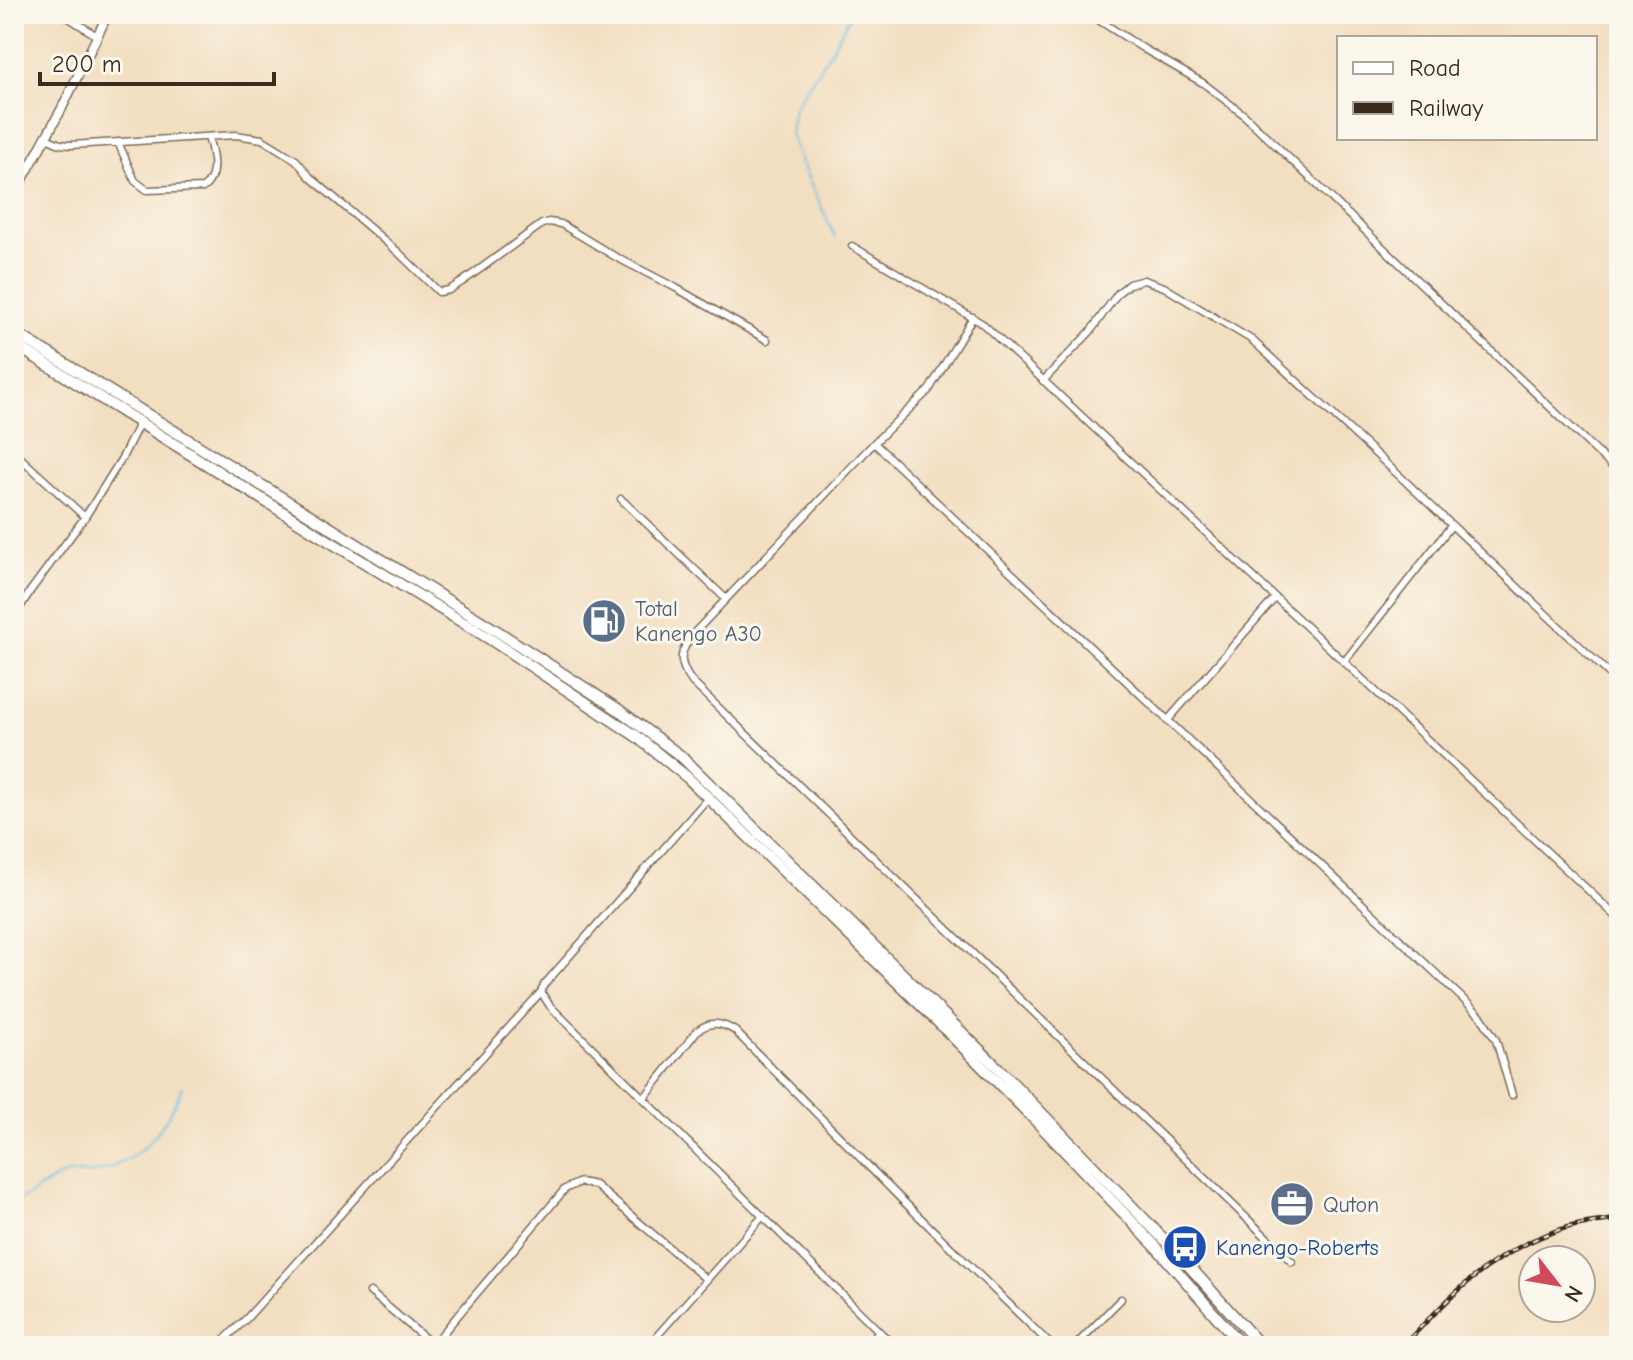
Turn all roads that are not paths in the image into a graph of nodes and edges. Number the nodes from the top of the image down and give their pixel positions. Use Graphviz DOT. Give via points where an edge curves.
graph roads {
  1 [pos="63,14"];
  2 [pos="108,14"];
  3 [pos="1089,14"];
  4 [pos="97,36"];
  5 [pos="208,137"];
  6 [pos="46,138"];
  7 [pos="118,142"];
  8 [pos="14,195"];
  9 [pos="852,246"];
  10 [pos="973,317"];
  11 [pos="14,332"];
  12 [pos="767,340"];
  13 [pos="14,344"];
  14 [pos="1043,381"];
  15 [pos="140,422"];
  16 [pos="874,443"];
  17 [pos="14,452"];
  18 [pos="1619,473"];
  19 [pos="621,499"];
  20 [pos="85,517"];
  21 [pos="1451,526"];
  22 [pos="1275,598"];
  23 [pos="726,599"];
  24 [pos="14,617"];
  25 [pos="1344,662"];
  26 [pos="1619,683"];
  27 [pos="1168,720"];
  28 [pos="711,793"];
  29 [pos="1619,919"];
  30 [pos="541,992"];
  31 [pos="1512,1095"];
  32 [pos="644,1098"];
  33 [pos="763,1216"];
  34 [pos="1292,1262"];
  35 [pos="706,1279"];
  36 [pos="370,1292"];
  37 [pos="1121,1299"];
  38 [pos="879,1331"];
  39 [pos="218,1346"];
  40 [pos="433,1346"];
  41 [pos="648,1346"];
  42 [pos="866,1346"];
  43 [pos="894,1346"];
  44 [pos="1052,1346"];
  45 [pos="1075,1346"];
  46 [pos="1242,1346"];
  47 [pos="1261,1346"];
  1 -- 4 [label="street"];
  2 -- 4 [label="street"];
  3 -- 18 [label="street" via="1203,83 1243,114"];
  4 -- 6 [label="street"];
  5 -- 7 [label="street"];
  5 -- 7 [label="street" via="213,176 203,188 147,190 135,181"];
  5 -- 12 [label="street" via="253,137 282,150 439,292 462,282 542,224 555,222"];
  6 -- 7 [label="street" via="71,145"];
  6 -- 8 [label="street"];
  9 -- 10 [label="street"];
  10 -- 14 [label="street"];
  10 -- 16 [label="street" via="929,390"];
  11 -- 28 [label="highway" via="561,672 682,757"];
  13 -- 15 [label="highway"];
  14 -- 21 [label="street" via="1118,293 1137,281 1157,283 1252,340"];
  14 -- 22 [label="street"];
  15 -- 20 [label="street"];
  15 -- 28 [label="highway" via="542,673"];
  16 -- 23 [label="street"];
  16 -- 27 [label="street"];
  17 -- 20 [label="street"];
  19 -- 23 [label="street"];
  20 -- 24 [label="street"];
  21 -- 25 [label="street"];
  21 -- 26 [label="street"];
  22 -- 25 [label="street"];
  22 -- 27 [label="street"];
  23 -- 34 [label="street" via="686,643 681,660 692,682"];
  25 -- 29 [label="street"];
  27 -- 31 [label="street" via="1480,1015 1496,1040"];
  28 -- 30 [label="street"];
  28 -- 46 [label="highway" via="1035,1120"];
  28 -- 47 [label="highway" via="998,1068"];
  30 -- 32 [label="street"];
  30 -- 39 [label="street"];
  32 -- 33 [label="street"];
  32 -- 44 [label="street" via="697,1031 712,1023 727,1026"];
  33 -- 35 [label="street"];
  33 -- 38 [label="street"];
  35 -- 40 [label="street" via="595,1185 580,1182 565,1189"];
  35 -- 41 [label="street"];
  36 -- 40 [label="street"];
  37 -- 45 [label="street"];
  38 -- 42 [label="street"];
  38 -- 43 [label="street"];
}
